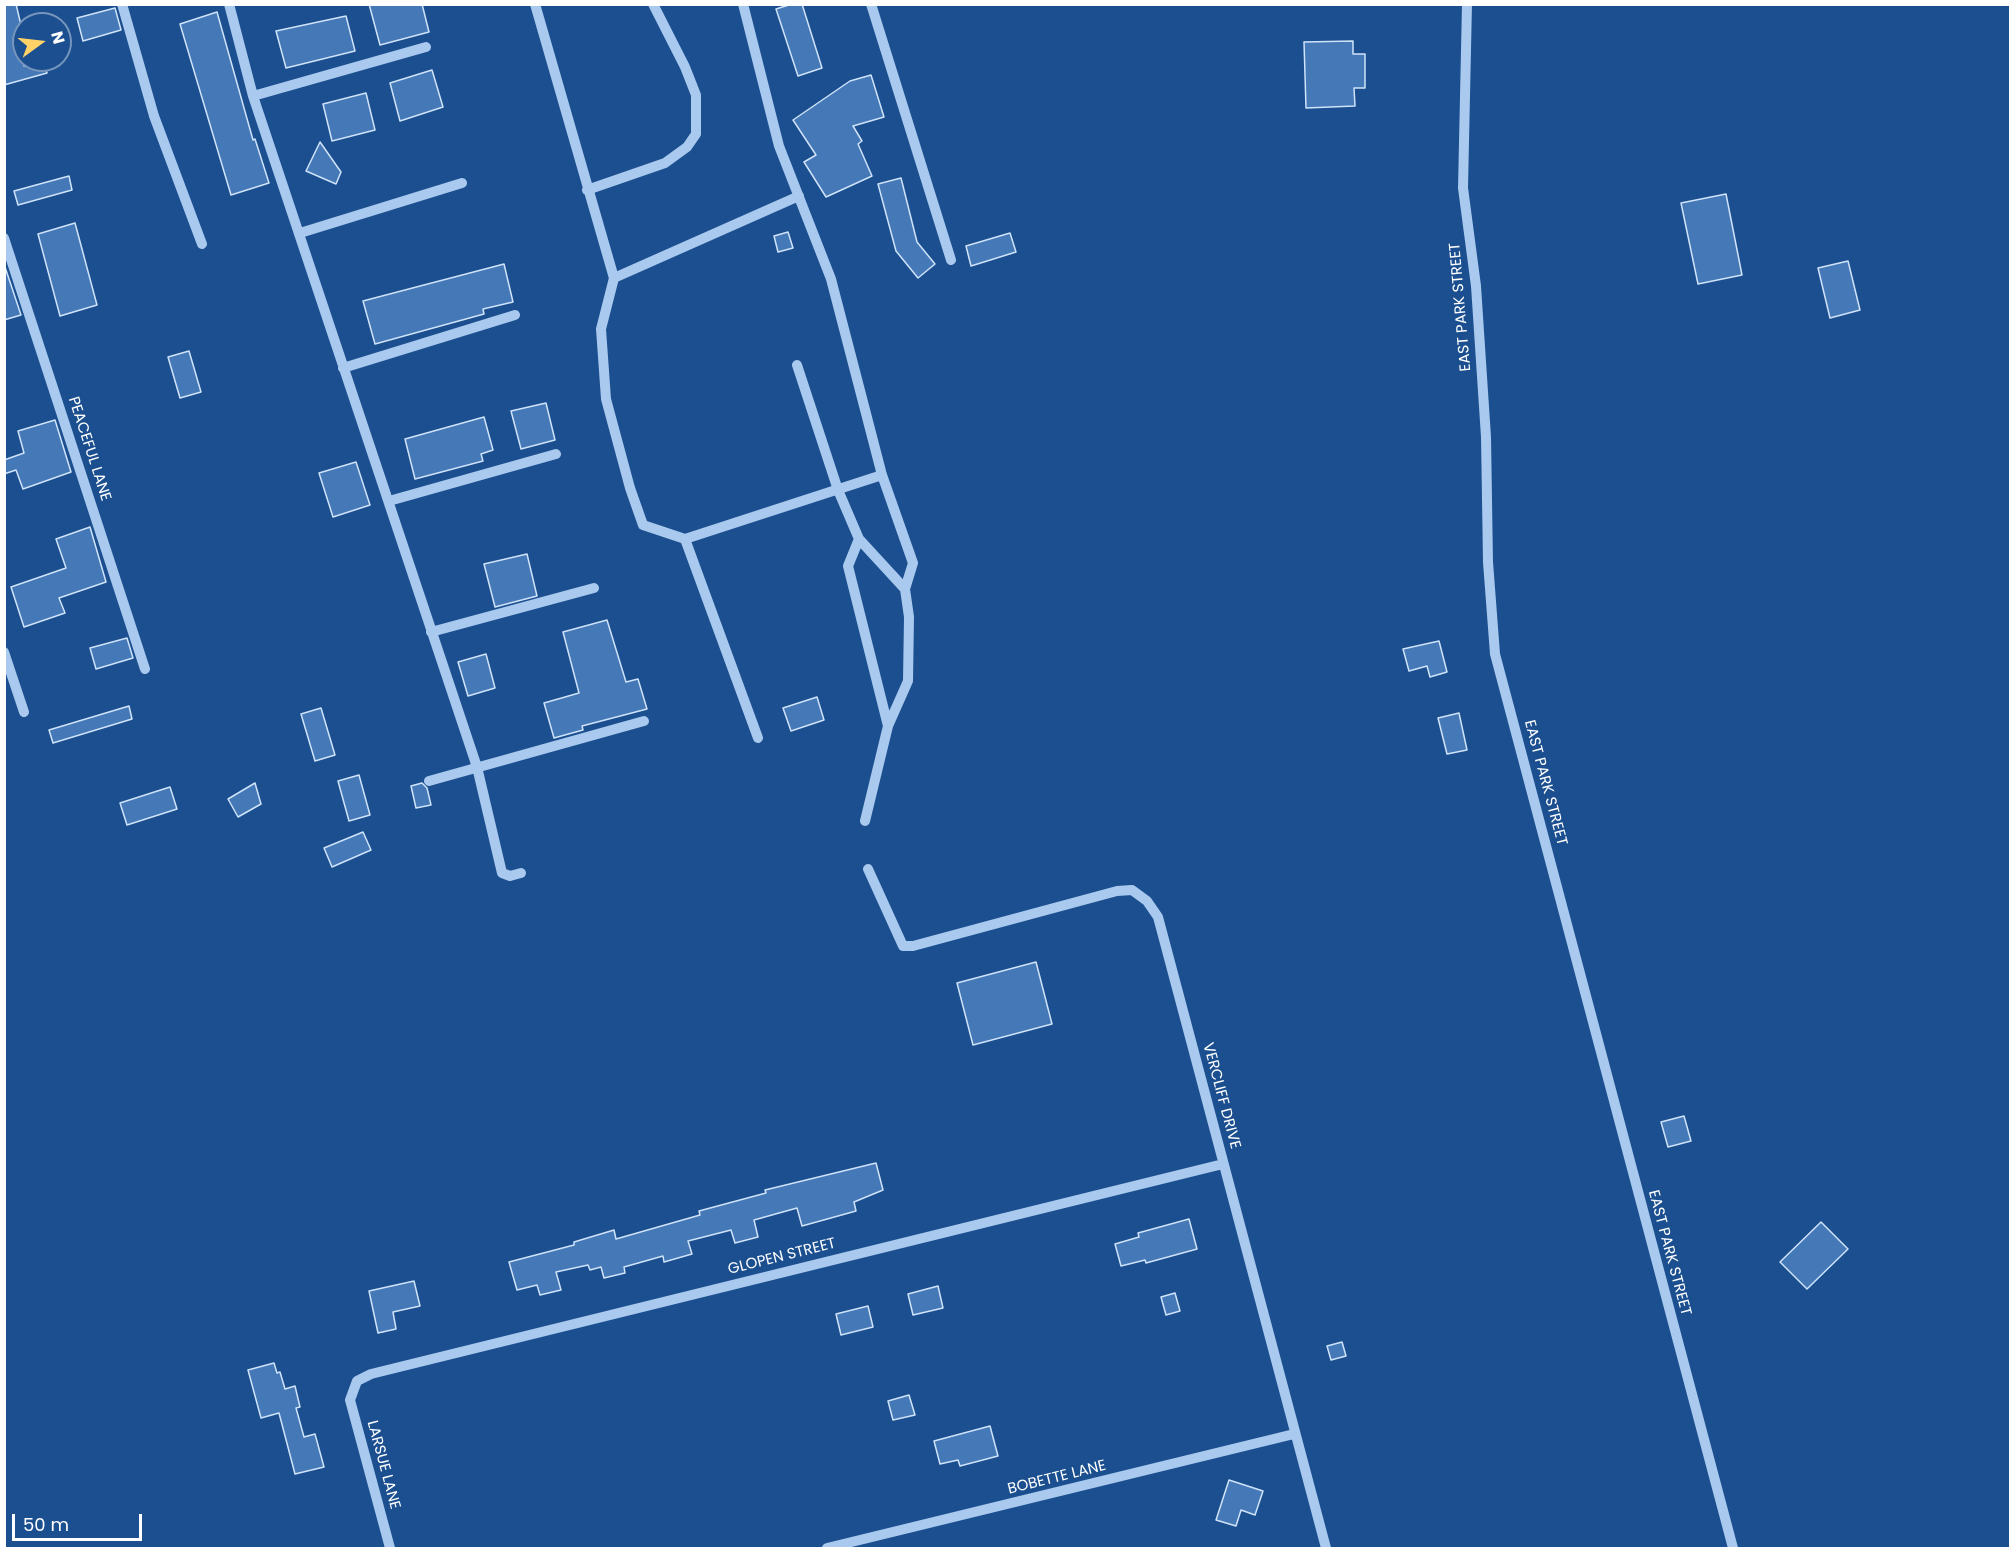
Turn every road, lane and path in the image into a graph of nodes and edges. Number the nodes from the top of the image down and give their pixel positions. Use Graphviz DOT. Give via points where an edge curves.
graph roads {
  1 [pos="122,4"];
  2 [pos="229,4"];
  3 [pos="535,4"];
  4 [pos="653,4"];
  5 [pos="743,4"];
  6 [pos="871,4"];
  7 [pos="1467,4"];
  8 [pos="426,47"];
  9 [pos="254,96"];
  10 [pos="462,183"];
  11 [pos="587,190"];
  12 [pos="799,196"];
  13 [pos="300,233"];
  14 [pos="4,238"];
  15 [pos="202,244"];
  16 [pos="951,260"];
  17 [pos="614,278"];
  18 [pos="515,315"];
  19 [pos="797,364"];
  20 [pos="343,368"];
  21 [pos="556,454"];
  22 [pos="882,475"];
  23 [pos="838,490"];
  24 [pos="389,501"];
  25 [pos="859,538"];
  26 [pos="685,539"];
  27 [pos="594,588"];
  28 [pos="904,589"];
  29 [pos="431,633"];
  30 [pos="4,652"];
  31 [pos="145,669"];
  32 [pos="24,712"];
  33 [pos="644,721"];
  34 [pos="888,726"];
  35 [pos="758,738"];
  36 [pos="477,767"];
  37 [pos="429,781"];
  38 [pos="865,821"];
  39 [pos="868,869"];
  40 [pos="521,873"];
  41 [pos="1223,1164"];
  42 [pos="354,1389"];
  43 [pos="1294,1434"];
  44 [pos="390,1548"];
  45 [pos="827,1548"];
  46 [pos="1326,1548"];
  47 [pos="1733,1548"];
  1 -- 15 [label="street" via="154,116"];
  2 -- 9 [label="street"];
  3 -- 11 [label="street"];
  4 -- 11 [label="street" via="696,95 696,134 687,147 664,163"];
  5 -- 12 [label="street" via="779,146"];
  6 -- 16 [label="street"];
  7 -- 47 [label="street, EAST PARK STREET" via="1463,188 1476,286 1486,426 1488,562 1495,654"];
  8 -- 9 [label="street"];
  9 -- 13 [label="street"];
  10 -- 13 [label="street"];
  11 -- 17 [label="street"];
  12 -- 17 [label="street"];
  12 -- 22 [label="street" via="831,279"];
  13 -- 20 [label="street"];
  14 -- 31 [label="street, PEACEFUL LANE"];
  17 -- 26 [label="street" via="600,329 605,387 630,488 642,525"];
  18 -- 20 [label="street"];
  19 -- 23 [label="street"];
  20 -- 24 [label="street"];
  21 -- 24 [label="street"];
  22 -- 23 [label="street"];
  22 -- 28 [label="street" via="913,563"];
  23 -- 25 [label="street"];
  23 -- 26 [label="street"];
  24 -- 29 [label="street"];
  25 -- 28 [label="street"];
  25 -- 34 [label="street" via="848,566"];
  26 -- 35 [label="street"];
  27 -- 29 [label="street"];
  28 -- 34 [label="street" via="909,617 908,681"];
  29 -- 36 [label="street"];
  30 -- 32 [label="street"];
  33 -- 36 [label="street"];
  34 -- 38 [label="street"];
  36 -- 37 [label="street"];
  36 -- 40 [label="street" via="502,873"];
  39 -- 41 [label="street, VERCLIFF DRIVE" via="903,946 1117,891 1132,890 1148,901 1158,917"];
  41 -- 42 [label="street, GLOPEN STREET" via="371,1374 357,1381"];
  41 -- 43 [label="street, VERCLIFF DRIVE"];
  42 -- 44 [label="street, LARSUE LANE" via="350,1401"];
  43 -- 45 [label="street, BOBETTE LANE"];
  43 -- 46 [label="street, VERCLIFF DRIVE"];
}
